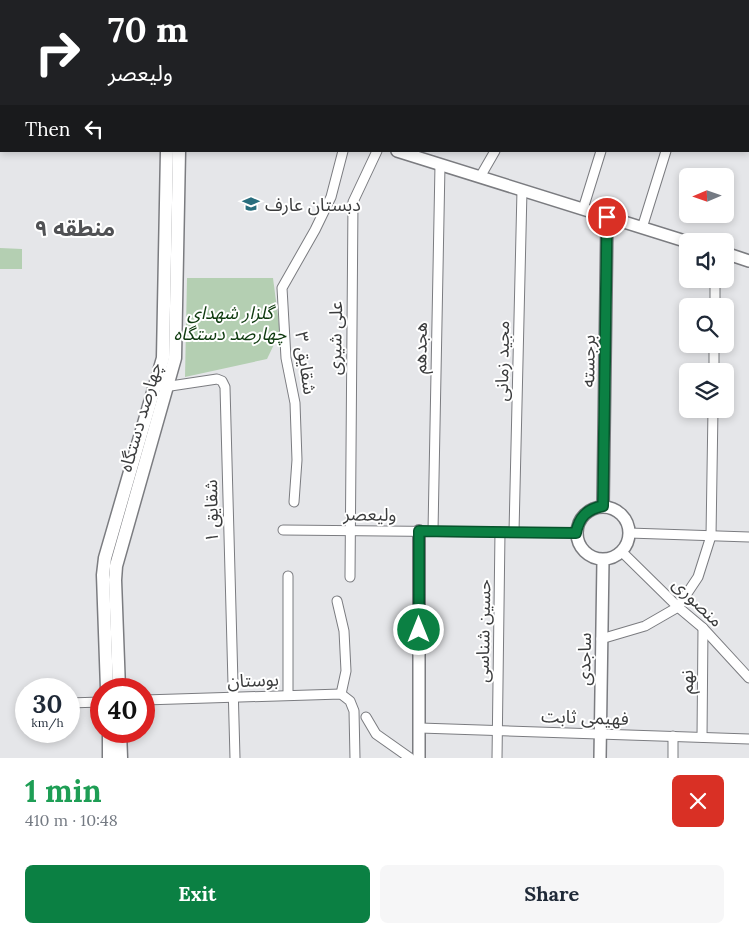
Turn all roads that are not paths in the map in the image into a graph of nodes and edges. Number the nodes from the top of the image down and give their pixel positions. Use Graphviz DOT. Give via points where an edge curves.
graph roads {
  1 [pos="167,152"];
  2 [pos="179,152"];
  3 [pos="343,152"];
  4 [pos="377,152"];
  5 [pos="494,152"];
  6 [pos="601,152"];
  7 [pos="666,152"];
  8 [pos="414,154"];
  9 [pos="440,165"];
  10 [pos="480,177"];
  11 [pos="522,190"];
  12 [pos="583,209"];
  13 [pos="607,217"];
  14 [pos="642,228"];
  15 [pos="679,239"];
  16 [pos="734,257"];
  17 [pos="749,261"];
  18 [pos="169,358"];
  19 [pos="161,388"];
  20 [pos="713,418"];
  21 [pos="294,502"];
  22 [pos="603,506"];
  23 [pos="284,530"];
  24 [pos="350,530"];
  25 [pos="419,531"];
  26 [pos="433,531"];
  27 [pos="500,532"];
  28 [pos="514,532"];
  29 [pos="576,533"];
  30 [pos="630,533"];
  31 [pos="711,536"];
  32 [pos="749,537"];
  33 [pos="622,552"];
  34 [pos="603,560"];
  35 [pos="288,576"];
  36 [pos="350,577"];
  37 [pos="338,601"];
  38 [pos="678,607"];
  39 [pos="703,628"];
  40 [pos="602,639"];
  41 [pos="107,678"];
  42 [pos="119,678"];
  43 [pos="749,678"];
  44 [pos="341,694"];
  45 [pos="288,695"];
  46 [pos="232,697"];
  47 [pos="155,700"];
  48 [pos="366,717"];
  49 [pos="420,728"];
  50 [pos="498,730"];
  51 [pos="600,733"];
  52 [pos="673,736"];
  53 [pos="702,737"];
  54 [pos="749,739"];
  55 [pos="109,743"];
  56 [pos="120,743"];
  57 [pos="109,758"];
  58 [pos="121,758"];
  59 [pos="234,758"];
  60 [pos="354,758"];
  61 [pos="410,758"];
  62 [pos="419,758"];
  63 [pos="497,758"];
  64 [pos="600,758"];
  65 [pos="673,758"];
  1 -- 18 [label="main road, چهارصد دستگاه"];
  2 -- 18 [label="main road, چهارصد دستگاه"];
  3 -- 21 [label="street, شقایق ۳" via="331,197 282,288 286,358 295,403 297,460"];
  4 -- 24 [label="street, علی شیری" via="353,202"];
  5 -- 10 [label="street"];
  6 -- 12 [label="street"];
  7 -- 14 [label="street"];
  8 -- 9 [label="street"];
  9 -- 10 [label="street"];
  9 -- 26 [label="street, هجدهم"];
  10 -- 11 [label="street"];
  11 -- 12 [label="street"];
  11 -- 28 [label="street, مجید زمانی"];
  12 -- 13 [label="street"];
  13 -- 14 [label="street"];
  13 -- 22 [label="street, برجسته"];
  14 -- 15 [label="street"];
  16 -- 17 [label="street"];
  18 -- 19 [label="main road, چهارصد دستگاه"];
  19 -- 41 [label="main road, چهارصد دستگاه" via="105,558"];
  19 -- 42 [label="main road, چهارصد دستگاه" via="116,566"];
  19 -- 46 [label="street, شقایق ۱" via="217,379 225,387"];
  20 -- 31 [label="street"];
  22 -- 29 [label="street" via="588,511 578,524"];
  22 -- 30 [label="street" via="619,512"];
  23 -- 24 [label="street, ولیعصر"];
  24 -- 25 [label="street, ولیعصر"];
  24 -- 36 [label="street, علی شیری"];
  25 -- 26 [label="street, ولیعصر"];
  25 -- 49 [label="street"];
  26 -- 27 [label="street, ولیعصر"];
  27 -- 28 [label="street, ولیعصر"];
  27 -- 50 [label="street, حسین شناسی"];
  28 -- 29 [label="street, ولیعصر"];
  29 -- 34 [label="street" via="587,554"];
  30 -- 31 [label="street"];
  30 -- 33 [label="street"];
  31 -- 32 [label="street"];
  31 -- 38 [label="street" via="698,577"];
  33 -- 34 [label="street"];
  33 -- 38 [label="street, منصوری"];
  34 -- 40 [label="street, ساجدی"];
  35 -- 45 [label="street"];
  37 -- 44 [label="street" via="344,631 346,671"];
  38 -- 39 [label="street, منصوری"];
  38 -- 40 [label="street" via="645,626"];
  39 -- 43 [label="street, منصوری"];
  39 -- 53 [label="street, نهم"];
  40 -- 51 [label="street, ساجدی"];
  44 -- 45 [label="street, بوستان"];
  44 -- 60 [label="street" via="350,701 354,711"];
  45 -- 46 [label="street, بوستان"];
  46 -- 47 [label="street, بوستان"];
  46 -- 59 [label="street"];
  48 -- 61 [label="street" via="376,734"];
  49 -- 50 [label="street, فهیمی ثابت"];
  49 -- 62 [label="street"];
  50 -- 51 [label="street, فهیمی ثابت"];
  50 -- 63 [label="street, حسین شناسی"];
  51 -- 52 [label="street, فهیمی ثابت"];
  51 -- 64 [label="street, ساجدی"];
  52 -- 53 [label="street, فهیمی ثابت"];
  52 -- 65 [label="street"];
  53 -- 54 [label="street, فهیمی ثابت"];
  55 -- 57 [label="main road"];
  56 -- 58 [label="main road"];
}
